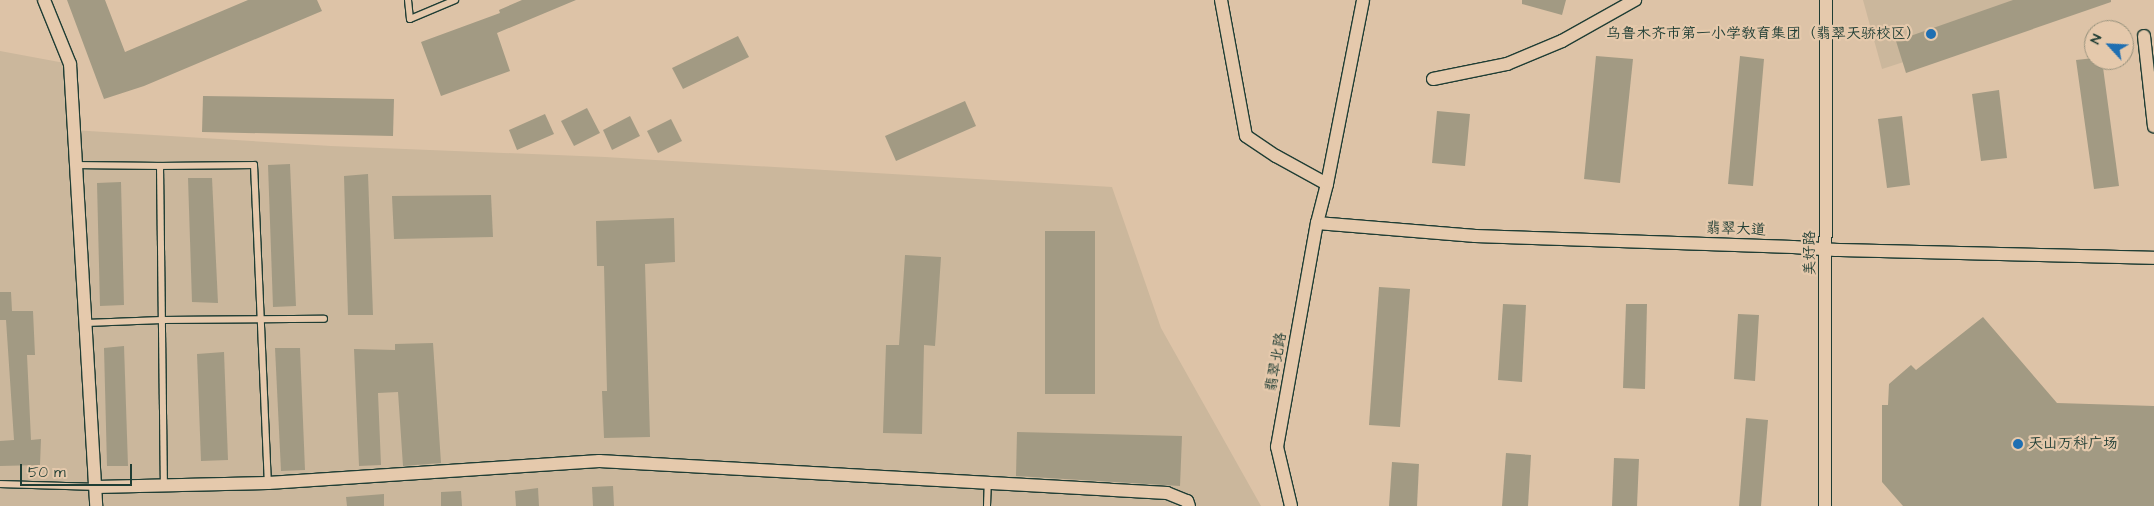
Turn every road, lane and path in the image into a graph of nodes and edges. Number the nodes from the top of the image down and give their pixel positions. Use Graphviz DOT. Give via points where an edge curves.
graph roads {
  1 [pos="44,0"];
  2 [pos="408,0"];
  3 [pos="455,0"];
  4 [pos="1221,0"];
  5 [pos="1363,0"];
  6 [pos="1635,0"];
  7 [pos="1826,0"];
  8 [pos="2144,36"];
  9 [pos="1434,79"];
  10 [pos="2154,126"];
  11 [pos="76,165"];
  12 [pos="160,166"];
  13 [pos="1327,184"];
  14 [pos="1317,223"];
  15 [pos="1826,250"];
  16 [pos="2154,258"];
  17 [pos="162,320"];
  18 [pos="260,320"];
  19 [pos="324,320"];
  20 [pos="86,323"];
  21 [pos="268,483"];
  22 [pos="988,483"];
  23 [pos="0,484"];
  24 [pos="164,485"];
  25 [pos="96,486"];
  26 [pos="96,506"];
  27 [pos="987,506"];
  28 [pos="1189,506"];
  29 [pos="1291,506"];
  30 [pos="1825,506"];
  1 -- 11 [label="street" via="70,64"];
  2 -- 3 [label="lane" via="410,19"];
  4 -- 13 [label="street" via="1246,136"];
  5 -- 13 [label="street, 翡翠北路"];
  6 -- 9 [label="street" via="1562,41 1507,64"];
  7 -- 15 [label="street, 美好路"];
  8 -- 10 [label="street"];
  11 -- 12 [label="lane"];
  11 -- 20 [label="street"];
  12 -- 17 [label="lane"];
  12 -- 18 [label="lane" via="254,165"];
  13 -- 14 [label="street, 翡翠北路"];
  14 -- 15 [label="street, 翡翠大道" via="1475,236"];
  14 -- 29 [label="street, 翡翠北路" via="1277,448"];
  15 -- 16 [label="street, 翡翠大道"];
  15 -- 30 [label="street, 美好路"];
  17 -- 18 [label="lane"];
  17 -- 20 [label="lane"];
  17 -- 24 [label="lane"];
  18 -- 19 [label="lane"];
  18 -- 21 [label="lane"];
  20 -- 25 [label="street"];
  21 -- 22 [label="street" via="599,461"];
  21 -- 24 [label="street"];
  22 -- 27 [label="lane"];
  22 -- 28 [label="street" via="1167,493 1187,500"];
  23 -- 25 [label="lane"];
  24 -- 25 [label="street"];
  25 -- 26 [label="street"];
}
